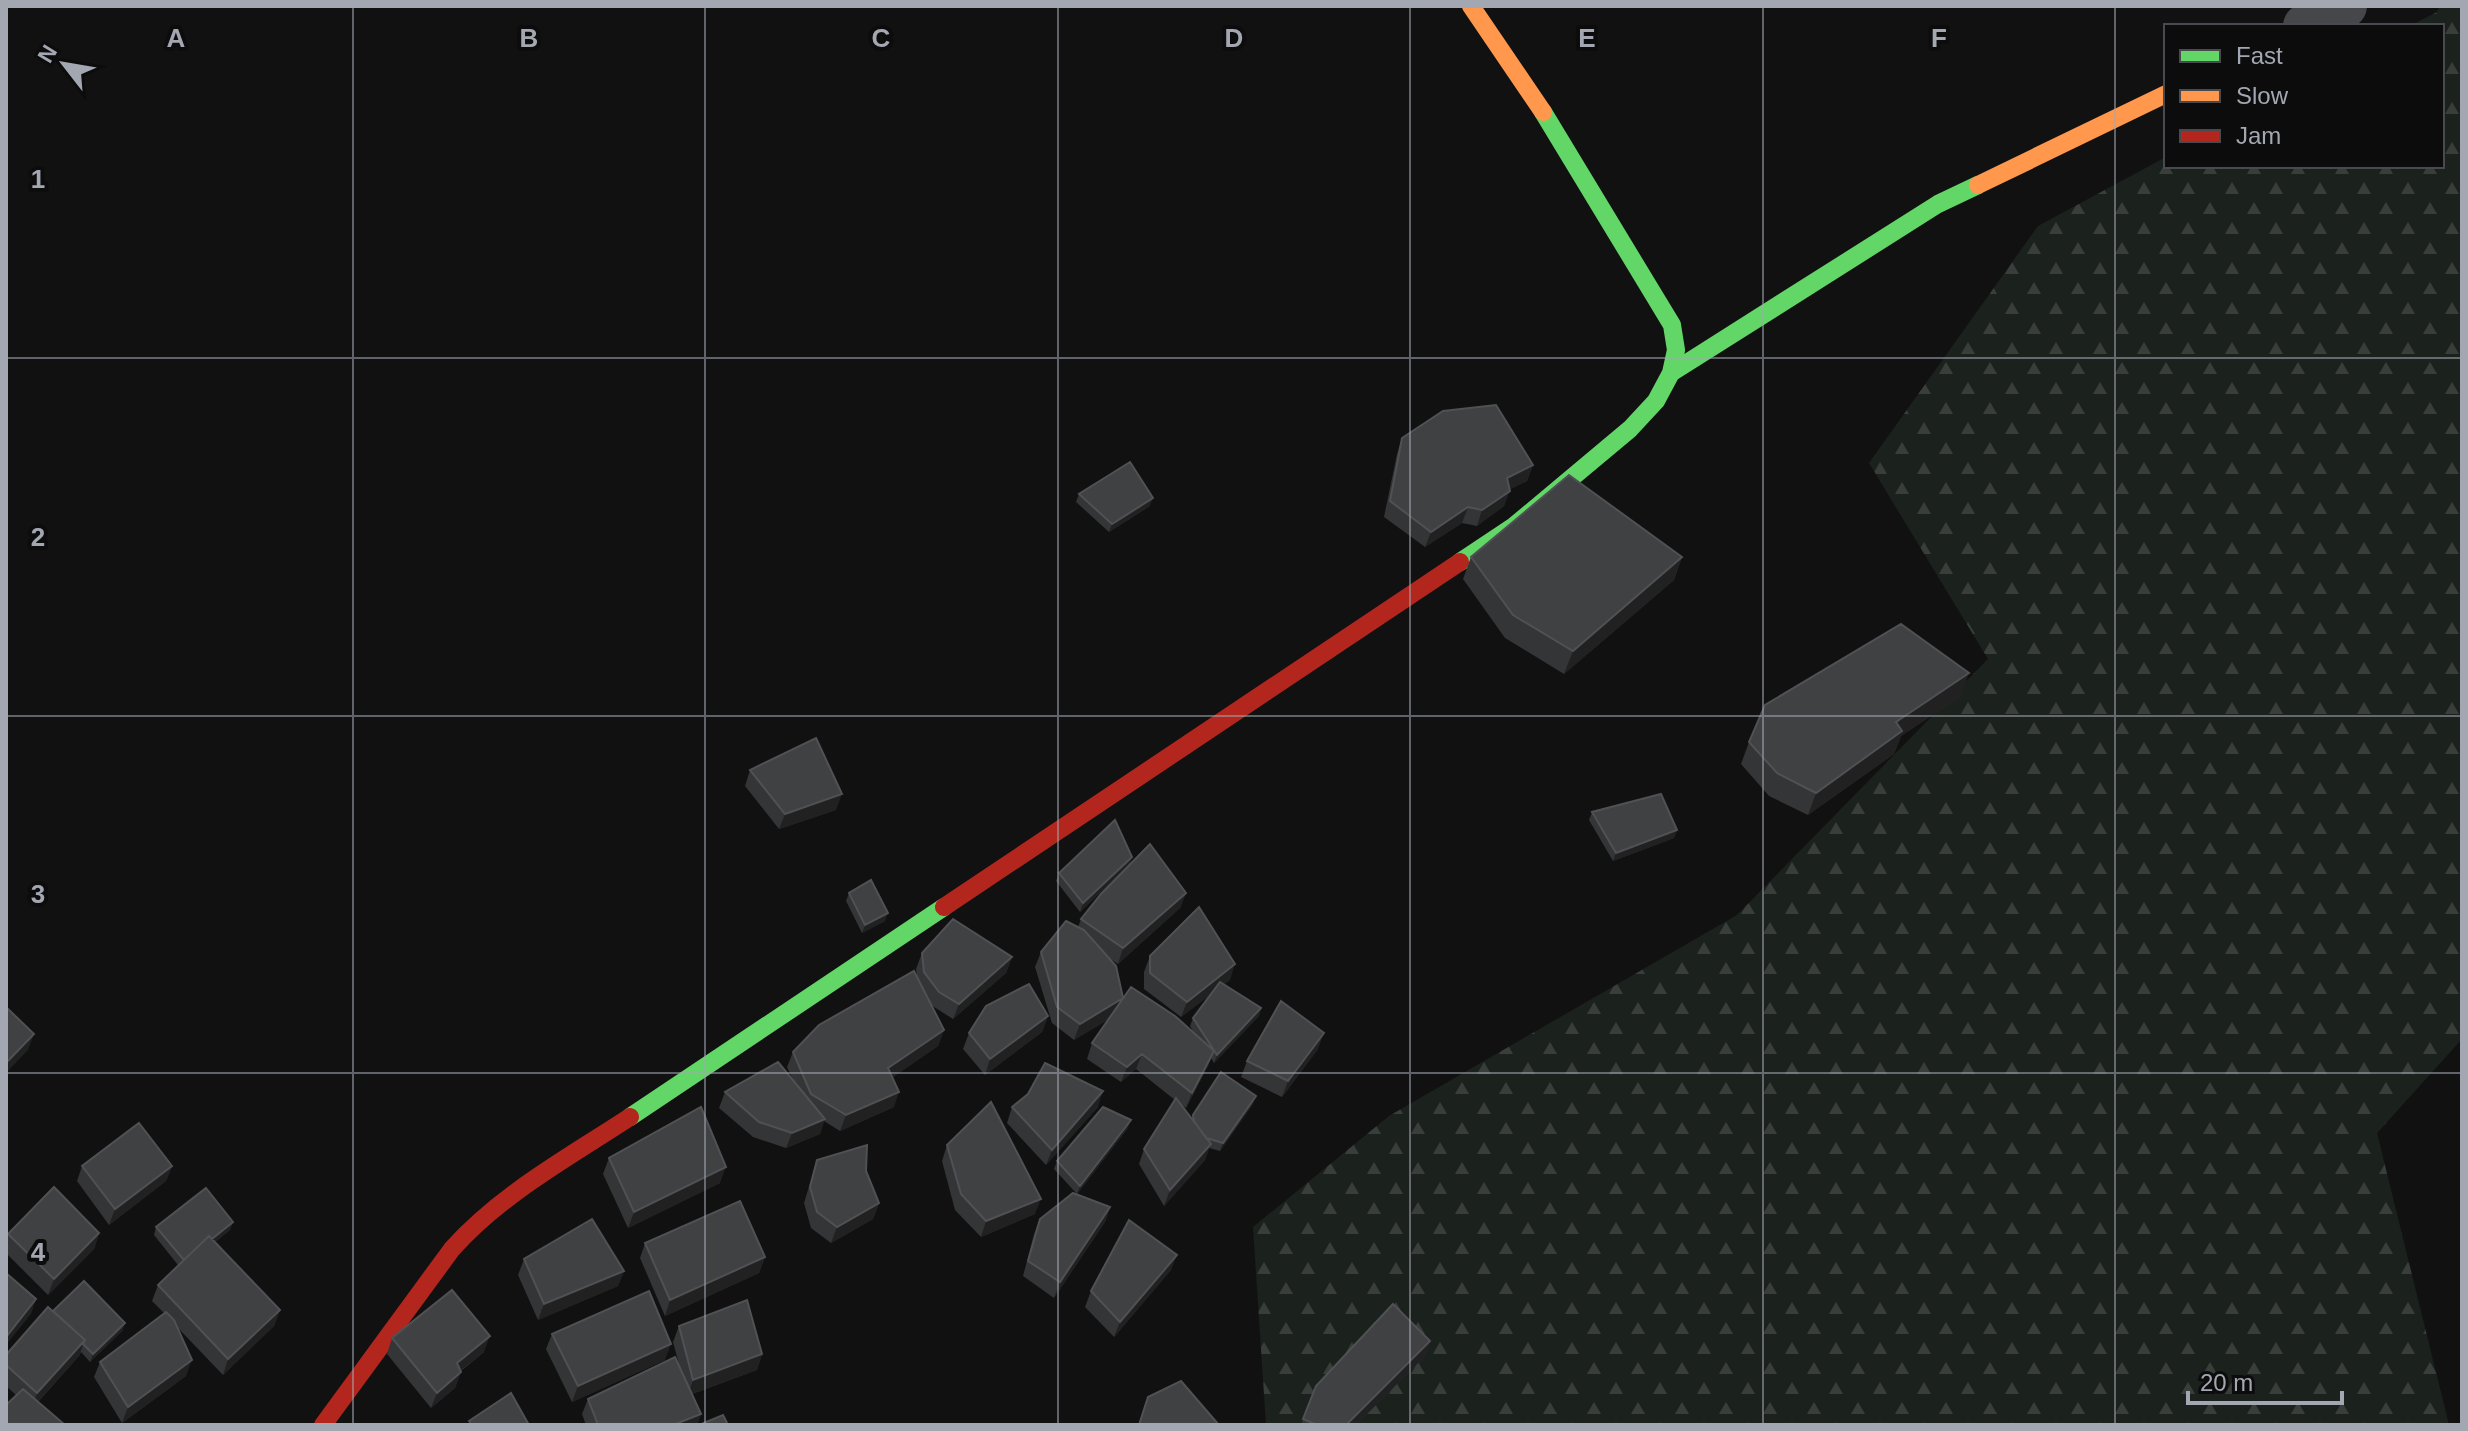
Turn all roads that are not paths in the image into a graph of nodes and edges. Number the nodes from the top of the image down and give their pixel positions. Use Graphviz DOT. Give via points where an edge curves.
graph roads {
  1 [pos="1471,6"];
  2 [pos="2345,6"];
  3 [pos="2309,24"];
  4 [pos="2164,95"];
  5 [pos="1671,373"];
  6 [pos="323,1425"];
  1 -- 5 [label="street" via="1532,94 1672,325 1676,350"];
  2 -- 3 [label="street"];
  4 -- 5 [label="street" via="1938,204"];
  5 -- 6 [label="street" via="1656,401 1630,429 1514,526 501,1201 452,1249"];
}
